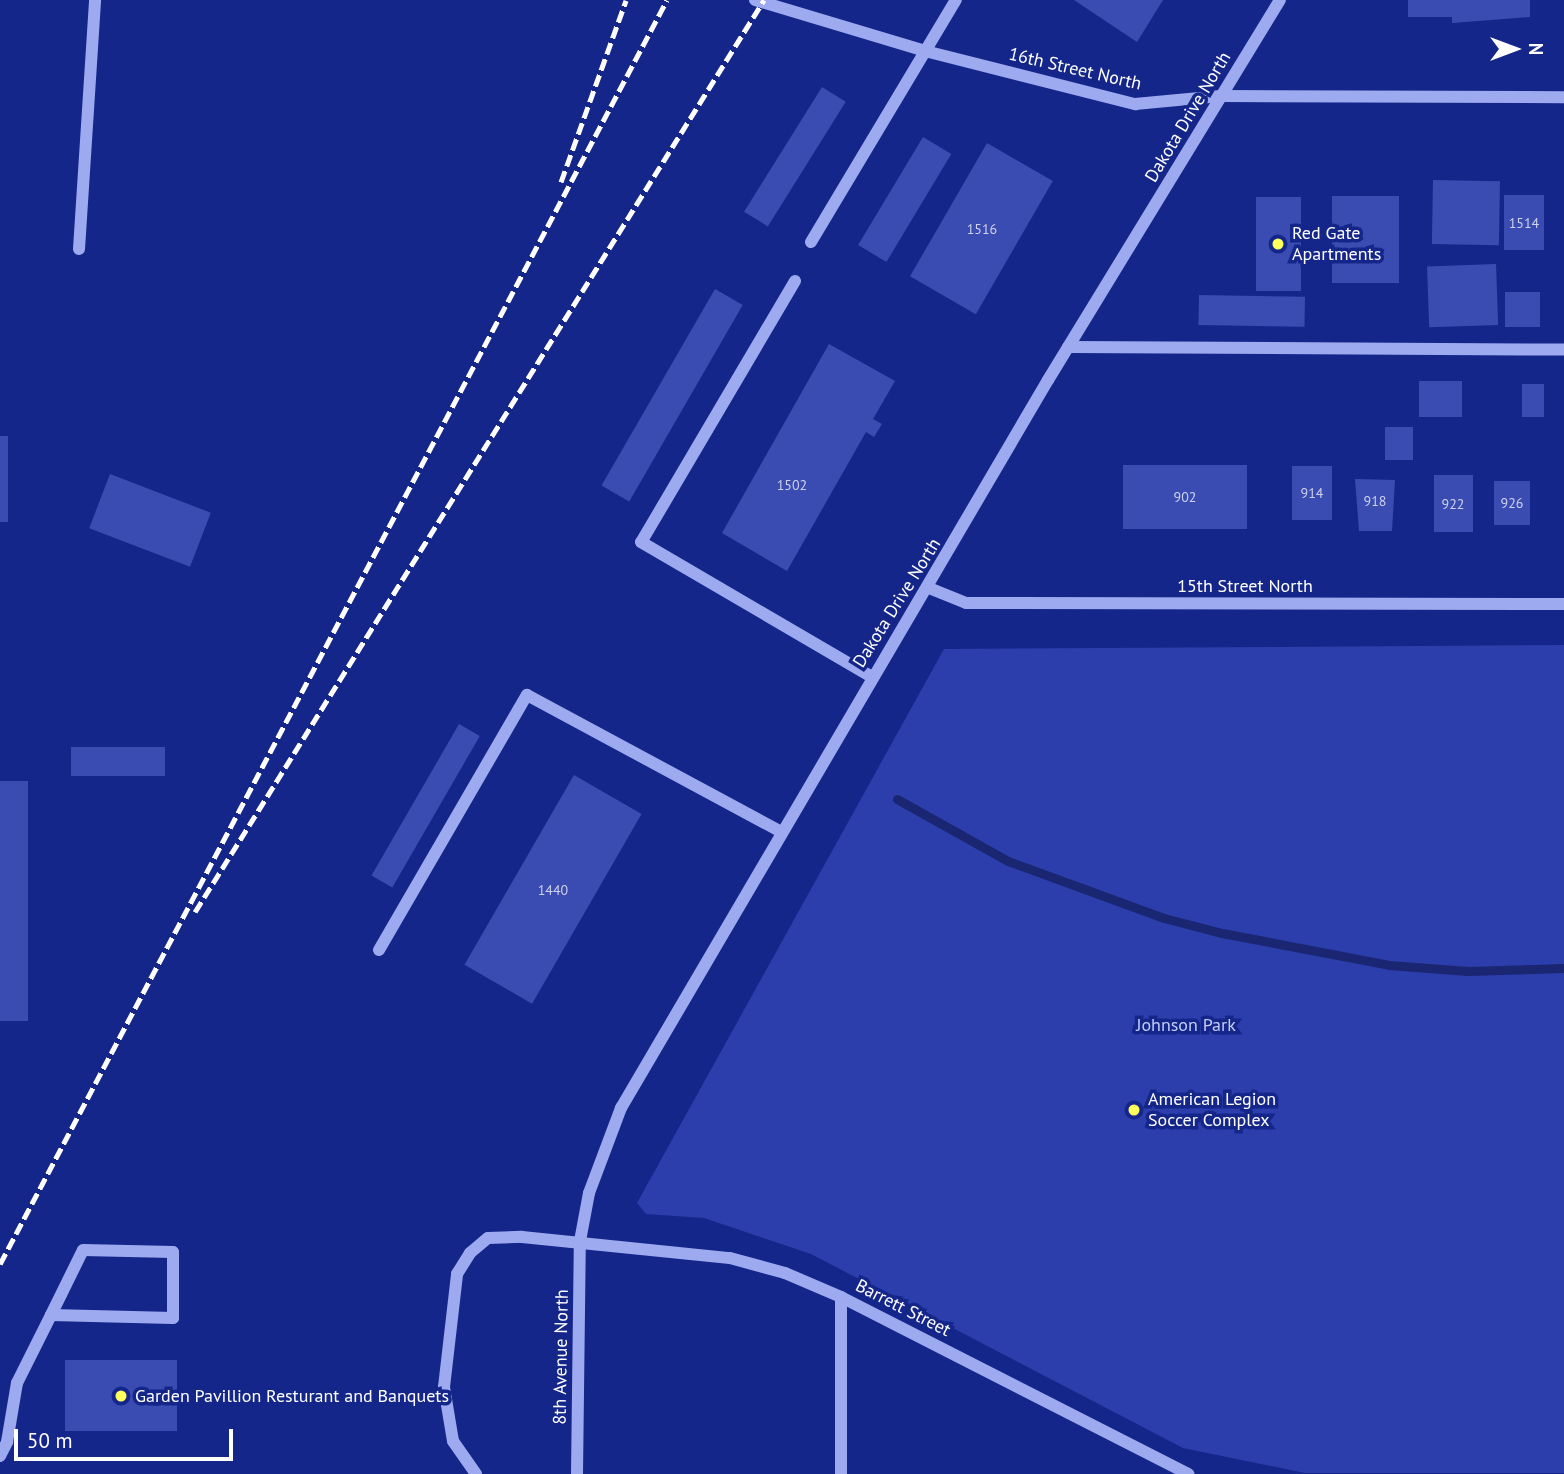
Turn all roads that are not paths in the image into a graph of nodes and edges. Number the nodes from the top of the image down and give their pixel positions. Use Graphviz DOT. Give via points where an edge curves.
graph roads {
  1 [pos="95,0"];
  2 [pos="755,0"];
  3 [pos="956,0"];
  4 [pos="1280,0"];
  5 [pos="925,51"];
  6 [pos="1221,96"];
  7 [pos="1564,97"];
  8 [pos="811,242"];
  9 [pos="79,249"];
  10 [pos="795,281"];
  11 [pos="1068,347"];
  12 [pos="1564,350"];
  13 [pos="929,588"];
  14 [pos="1564,604"];
  15 [pos="872,677"];
  16 [pos="781,832"];
  17 [pos="379,950"];
  18 [pos="580,1241"];
  19 [pos="841,1297"];
  20 [pos="51,1315"];
  21 [pos="0,1456"];
  22 [pos="1164,1468"];
  23 [pos="476,1474"];
  24 [pos="578,1474"];
  25 [pos="841,1474"];
  26 [pos="1188,1474"];
  1 -- 9 [label="street"];
  2 -- 5 [label="street, 16th Street North"];
  3 -- 5 [label="street"];
  4 -- 6 [label="street, Dakota Drive North"];
  5 -- 6 [label="street, 16th Street North" via="1136,104"];
  5 -- 8 [label="street"];
  6 -- 7 [label="street, 16th Street North"];
  6 -- 11 [label="street, Dakota Drive North"];
  10 -- 15 [label="street" via="641,542"];
  11 -- 12 [label="street"];
  11 -- 13 [label="street, Dakota Drive North"];
  13 -- 14 [label="street, 15th Street North" via="966,603"];
  13 -- 15 [label="street, Dakota Drive North"];
  15 -- 16 [label="street, Dakota Drive North"];
  16 -- 17 [label="street" via="527,695"];
  16 -- 18 [label="street, Dakota Drive North" via="621,1108 589,1193"];
  18 -- 19 [label="street, Barrett Street" via="730,1258 785,1273"];
  18 -- 23 [label="street, Barrett Street" via="488,1238 470,1253 457,1274 444,1387 453,1441"];
  18 -- 24 [label="street, 8th Avenue North"];
  19 -- 22 [label="street, Barrett Street"];
  19 -- 25 [label="street"];
  20 -- 20 [label="street" via="83,1250 173,1252 173,1318"];
  20 -- 21 [label="street" via="17,1382 7,1442"];
  22 -- 26 [label="street, Barrett Street"];
}
